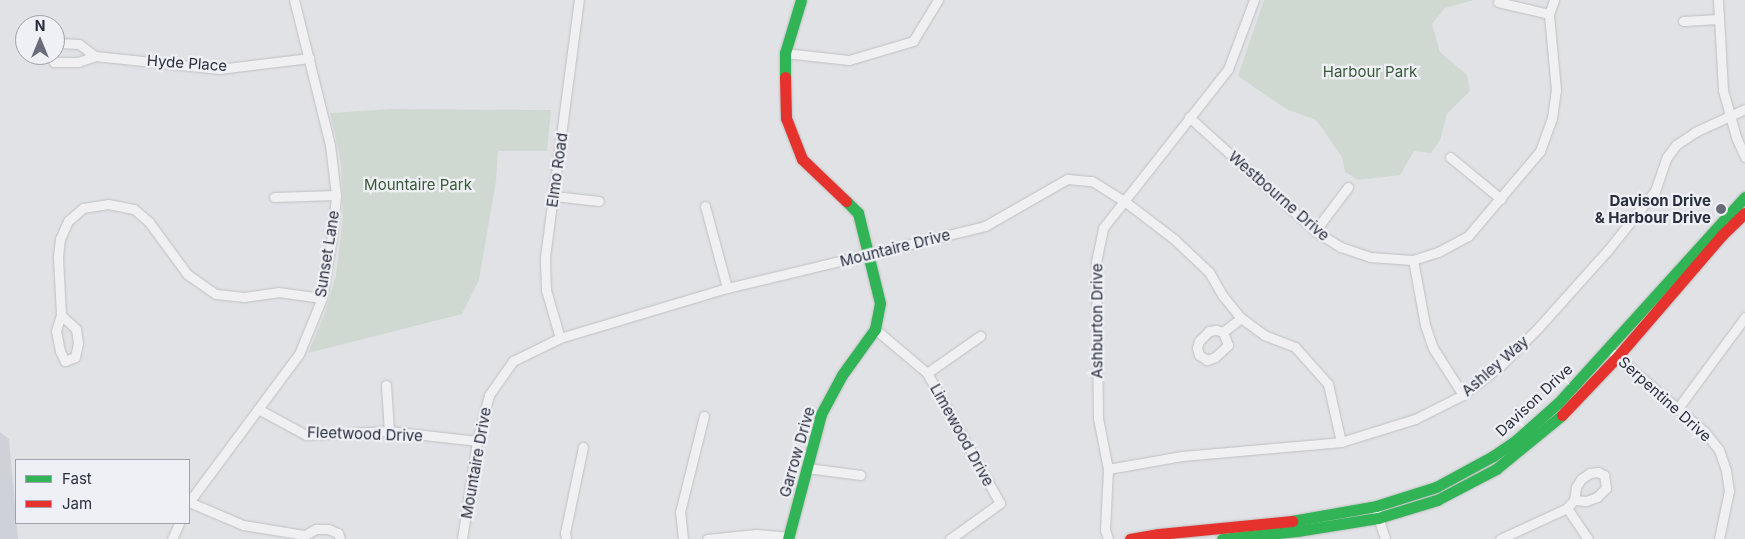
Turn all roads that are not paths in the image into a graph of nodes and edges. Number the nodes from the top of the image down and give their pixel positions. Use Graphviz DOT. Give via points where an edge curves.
graph roads {
  1 [pos="294,0"];
  2 [pos="579,0"];
  3 [pos="801,0"];
  4 [pos="938,0"];
  5 [pos="1254,0"];
  6 [pos="1554,0"];
  7 [pos="1718,0"];
  8 [pos="1498,2"];
  9 [pos="1549,14"];
  10 [pos="1719,19"];
  11 [pos="1683,21"];
  12 [pos="65,43"];
  13 [pos="785,53"];
  14 [pos="95,56"];
  15 [pos="309,58"];
  16 [pos="65,63"];
  17 [pos="1745,109"];
  18 [pos="1729,116"];
  19 [pos="1189,117"];
  20 [pos="1450,157"];
  21 [pos="1745,157"];
  22 [pos="1348,187"];
  23 [pos="336,195"];
  24 [pos="554,196"];
  25 [pos="274,197"];
  26 [pos="1745,197"];
  27 [pos="1501,199"];
  28 [pos="1123,200"];
  29 [pos="599,201"];
  30 [pos="705,206"];
  31 [pos="1745,213"];
  32 [pos="1315,231"];
  33 [pos="870,255"];
  34 [pos="1413,260"];
  35 [pos="727,288"];
  36 [pos="322,298"];
  37 [pos="61,315"];
  38 [pos="1745,317"];
  39 [pos="1241,318"];
  40 [pos="875,329"];
  41 [pos="1223,332"];
  42 [pos="980,336"];
  43 [pos="560,338"];
  44 [pos="1612,353"];
  45 [pos="927,373"];
  46 [pos="386,385"];
  47 [pos="1464,395"];
  48 [pos="1678,408"];
  49 [pos="258,410"];
  50 [pos="704,416"];
  51 [pos="389,431"];
  52 [pos="477,441"];
  53 [pos="1341,442"];
  54 [pos="583,447"];
  55 [pos="807,468"];
  56 [pos="1108,469"];
  57 [pos="861,474"];
  58 [pos="1574,500"];
  59 [pos="190,501"];
  60 [pos="190,502"];
  61 [pos="1376,506"];
  62 [pos="1567,508"];
  63 [pos="1378,518"];
  64 [pos="180,524"];
  65 [pos="307,537"];
  66 [pos="788,538"];
  67 [pos="172,539"];
  68 [pos="340,539"];
  69 [pos="462,539"];
  70 [pos="566,539"];
  71 [pos="683,539"];
  72 [pos="707,539"];
  73 [pos="950,539"];
  74 [pos="1108,539"];
  75 [pos="1130,539"];
  76 [pos="1222,539"];
  77 [pos="1386,539"];
  78 [pos="1500,539"];
  79 [pos="1588,539"];
  80 [pos="1719,539"];
  1 -- 15 [label="street, Sunset Lane"];
  2 -- 24 [label="street, Elmo Road"];
  3 -- 13 [label="main road, Garrow Drive"];
  4 -- 13 [label="street" via="913,41 849,60"];
  5 -- 19 [label="street, Ashburton Drive" via="1228,70"];
  6 -- 9 [label="street, Westbourne Drive"];
  7 -- 10 [label="street"];
  8 -- 9 [label="street"];
  9 -- 27 [label="street, Westbourne Drive" via="1556,90 1552,118 1540,151"];
  10 -- 11 [label="street"];
  10 -- 18 [label="street" via="1721,71"];
  12 -- 14 [label="street, Hyde Place" via="79,44"];
  13 -- 33 [label="main road, Garrow Drive" via="786,118 802,159 858,213"];
  14 -- 15 [label="street, Hyde Place" via="219,69"];
  14 -- 16 [label="street, Hyde Place"];
  15 -- 23 [label="street, Sunset Lane" via="330,145"];
  17 -- 18 [label="street, Ashley Way"];
  18 -- 21 [label="street"];
  18 -- 47 [label="street, Ashley Way" via="1676,145 1667,157 1655,191 1608,250 1525,341"];
  19 -- 28 [label="street, Ashburton Drive"];
  19 -- 32 [label="street, Westbourne Drive"];
  20 -- 27 [label="street"];
  22 -- 32 [label="street"];
  23 -- 25 [label="street"];
  23 -- 36 [label="street, Sunset Lane"];
  24 -- 29 [label="street"];
  24 -- 43 [label="street, Elmo Road" via="545,257 546,290"];
  26 -- 44 [label="main road, Davison Drive"];
  27 -- 34 [label="street, Westbourne Drive" via="1468,236 1438,252"];
  28 -- 33 [label="street, Mountaire Drive" via="1092,181 1067,179 985,226"];
  28 -- 39 [label="street, Mountaire Drive" via="1174,239 1209,272"];
  28 -- 56 [label="street, Ashburton Drive" via="1103,228 1096,262 1098,418"];
  30 -- 35 [label="street"];
  31 -- 44 [label="main road, Davison Drive"];
  32 -- 34 [label="street, Westbourne Drive" via="1341,248 1370,256"];
  33 -- 35 [label="street, Mountaire Drive"];
  33 -- 40 [label="main road, Garrow Drive" via="880,303"];
  34 -- 47 [label="street" via="1432,348"];
  35 -- 43 [label="street, Mountaire Drive"];
  36 -- 37 [label="street" via="278,292 244,297 216,294 187,274 149,222 134,209 108,204 83,208 68,220 60,239 58,257"];
  36 -- 49 [label="street, Sunset Lane" via="299,354"];
  38 -- 48 [label="street"];
  39 -- 41 [label="street"];
  39 -- 53 [label="street, Mountaire Drive" via="1264,335 1295,347 1328,384"];
  40 -- 45 [label="street, Limewood Drive"];
  40 -- 55 [label="main road, Garrow Drive" via="842,375 821,414"];
  42 -- 45 [label="street"];
  43 -- 52 [label="street, Mountaire Drive" via="514,361 489,395"];
  44 -- 48 [label="street, Serpentine Drive"];
  44 -- 61 [label="main road, Davison Drive" via="1515,441 1493,456 1436,486"];
  44 -- 63 [label="main road, Davison Drive" via="1554,424 1516,455 1437,500"];
  45 -- 73 [label="street, Limewood Drive" via="1000,503"];
  46 -- 51 [label="street"];
  47 -- 53 [label="street, Ashley Way" via="1415,420"];
  48 -- 80 [label="street, Serpentine Drive" via="1706,432 1719,450 1726,470 1729,491"];
  49 -- 51 [label="street, Fleetwood Drive" via="306,435"];
  49 -- 59 [label="street, Sunset Lane"];
  50 -- 71 [label="street" via="680,512"];
  51 -- 52 [label="street, Fleetwood Drive"];
  52 -- 69 [label="street, Mountaire Drive"];
  53 -- 56 [label="street, Ashley Way" via="1182,456"];
  54 -- 70 [label="street"];
  55 -- 57 [label="street"];
  55 -- 66 [label="main road, Garrow Drive"];
  56 -- 74 [label="street, Ashburton Drive" via="1105,530"];
  58 -- 62 [label="street"];
  60 -- 65 [label="street" via="243,524"];
  61 -- 63 [label="street"];
  61 -- 75 [label="main road, Davison Drive" via="1293,520"];
  62 -- 78 [label="street"];
  62 -- 79 [label="street"];
  63 -- 76 [label="main road, Davison Drive"];
  63 -- 77 [label="street"];
  64 -- 67 [label="street"];
  65 -- 68 [label="street" via="316,529 328,529 338,533"];
  66 -- 72 [label="street" via="756,534"];
}
